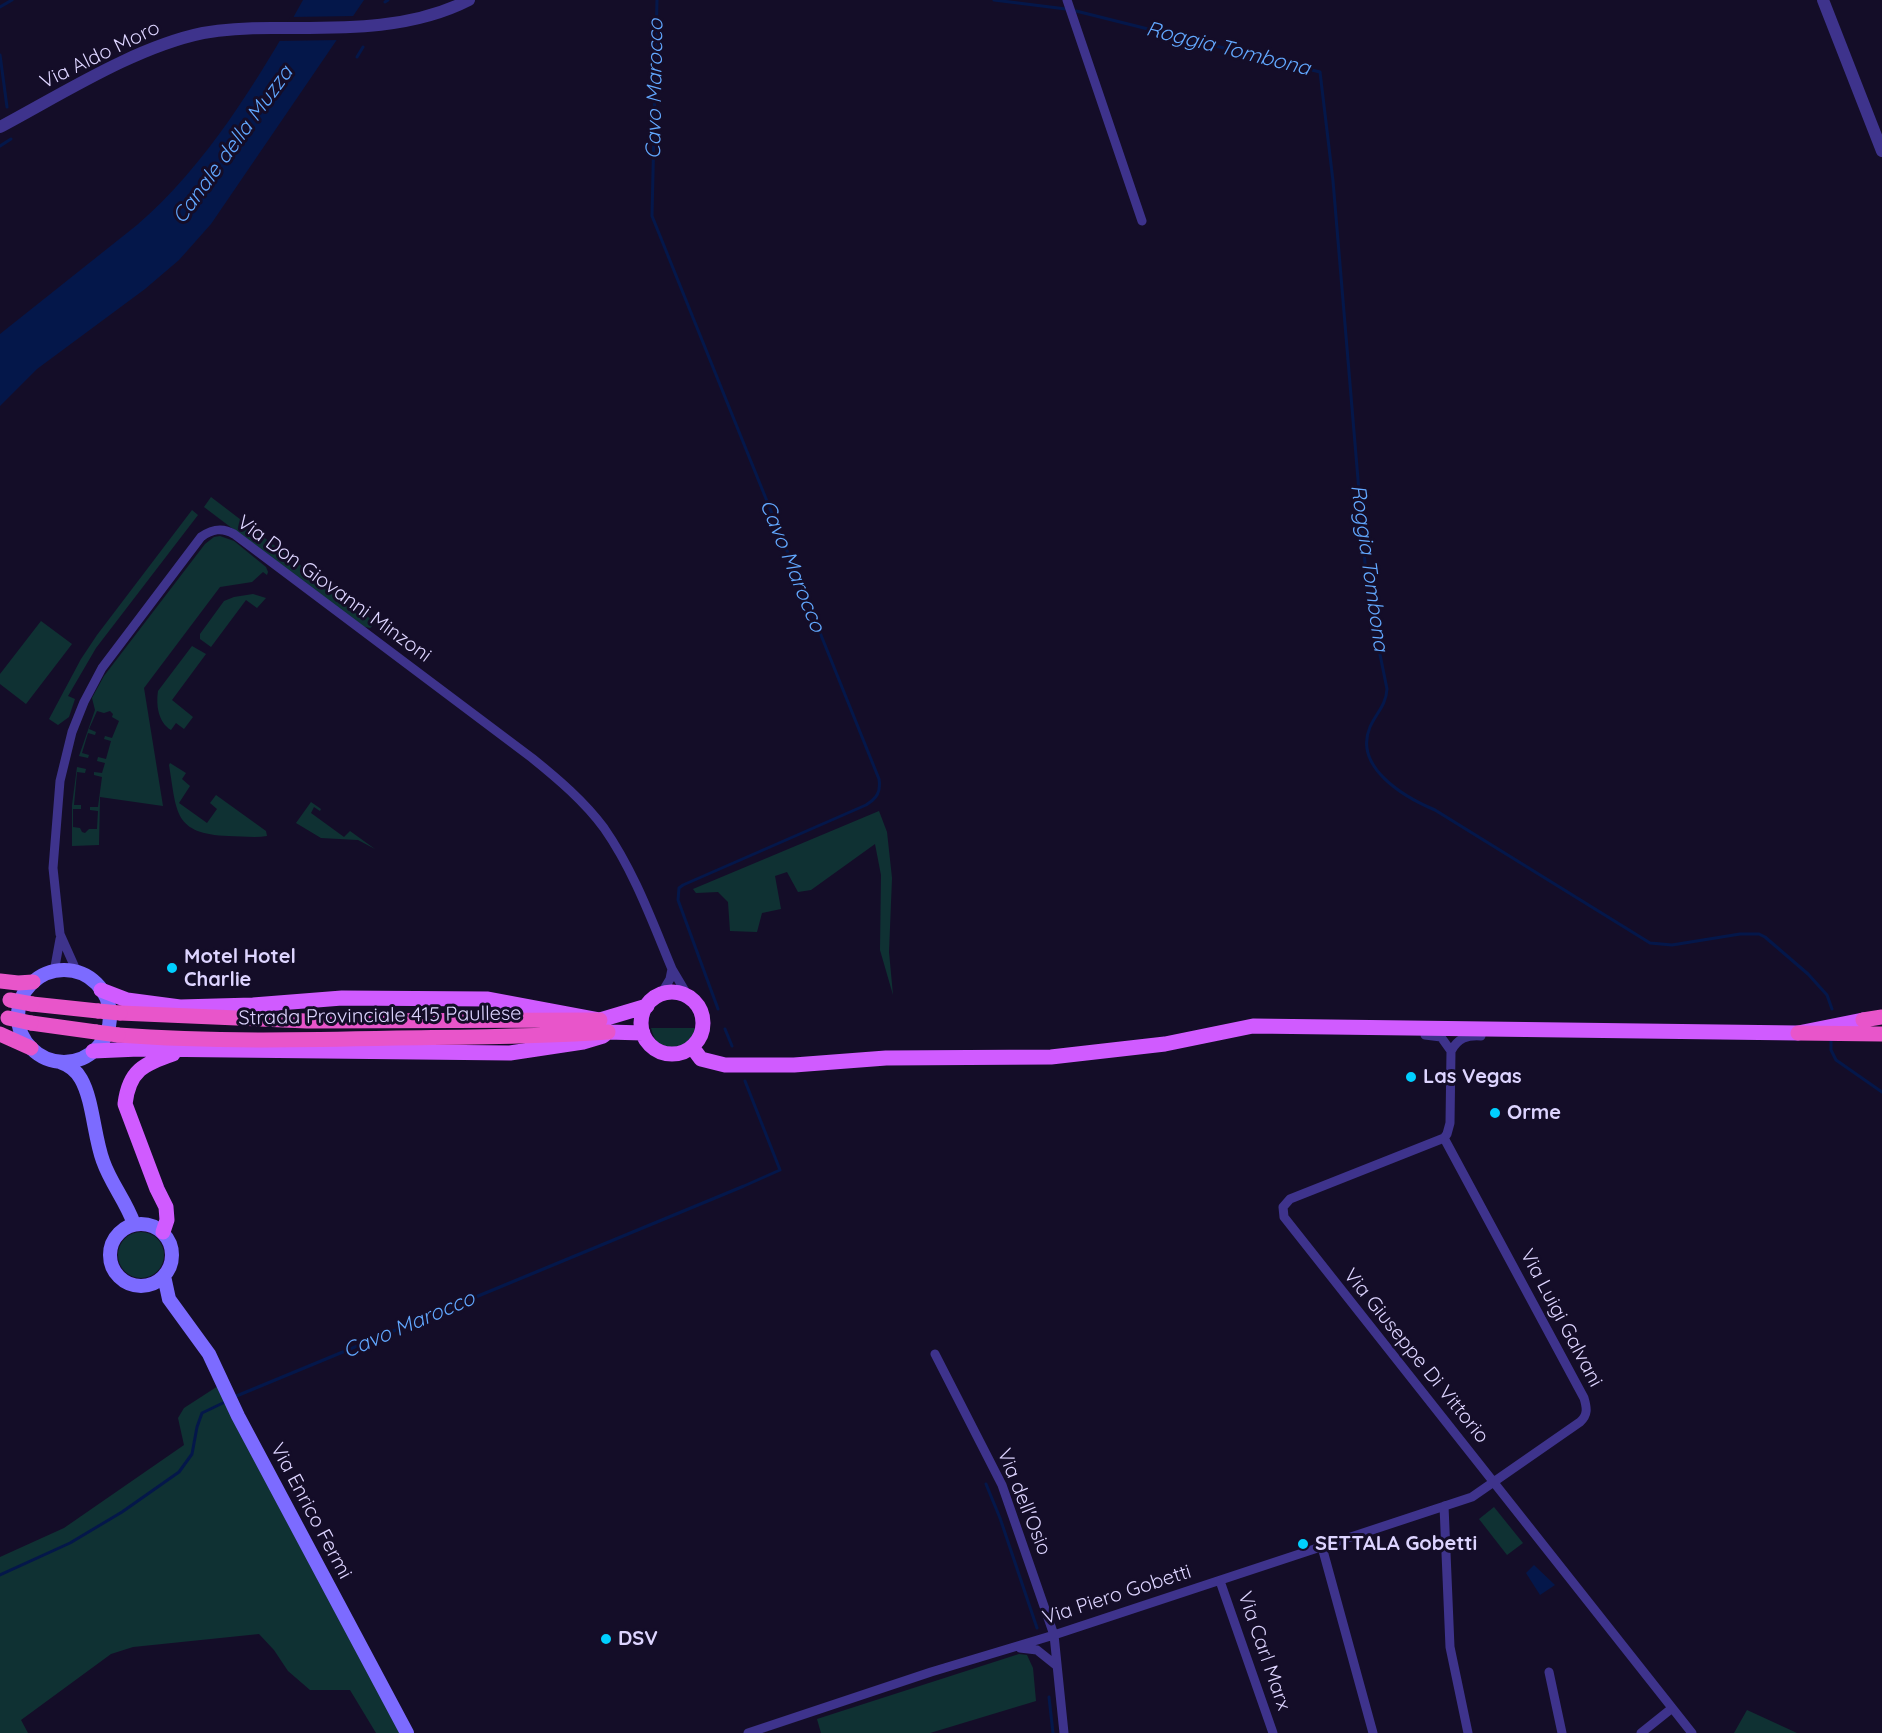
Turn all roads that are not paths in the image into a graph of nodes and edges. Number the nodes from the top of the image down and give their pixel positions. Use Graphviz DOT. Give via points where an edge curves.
graph roads {
  1 [pos="469,0"];
  2 [pos="1068,0"];
  3 [pos="1823,0"];
  4 [pos="0,127"];
  5 [pos="1882,151"];
  6 [pos="1142,221"];
  7 [pos="60,934"];
  8 [pos="672,969"];
  9 [pos="54,972"];
  10 [pos="77,972"];
  11 [pos="0,981"];
  12 [pos="33,982"];
  13 [pos="101,990"];
  14 [pos="662,994"];
  15 [pos="688,996"];
  16 [pos="5,999"];
  17 [pos="647,1006"];
  18 [pos="4,1017"];
  19 [pos="1882,1019"];
  20 [pos="1863,1020"];
  21 [pos="604,1026"];
  22 [pos="1388,1028"];
  23 [pos="1533,1030"];
  24 [pos="643,1033"];
  25 [pos="1798,1033"];
  26 [pos="0,1034"];
  27 [pos="1882,1035"];
  28 [pos="31,1047"];
  29 [pos="692,1047"];
  30 [pos="185,1050"];
  31 [pos="1451,1051"];
  32 [pos="90,1053"];
  33 [pos="56,1061"];
  34 [pos="85,1088"];
  35 [pos="1444,1138"];
  36 [pos="134,1224"];
  37 [pos="163,1232"];
  38 [pos="164,1276"];
  39 [pos="137,1286"];
  40 [pos="176,1311"];
  41 [pos="935,1354"];
  42 [pos="1494,1483"];
  43 [pos="1443,1506"];
  44 [pos="1322,1547"];
  45 [pos="1220,1581"];
  46 [pos="1054,1635"];
  47 [pos="1009,1649"];
  48 [pos="1057,1667"];
  49 [pos="1549,1672"];
  50 [pos="1671,1709"];
  51 [pos="407,1733"];
  52 [pos="748,1733"];
  53 [pos="1064,1733"];
  54 [pos="1274,1733"];
  55 [pos="1373,1733"];
  56 [pos="1468,1733"];
  57 [pos="1563,1733"];
  58 [pos="1641,1733"];
  59 [pos="1692,1733"];
  1 -- 4 [label="street, Via Aldo Moro" via="412,20 362,27 237,28 174,40 113,67"];
  2 -- 6 [label="street"];
  3 -- 5 [label="street"];
  7 -- 8 [label="street, Via Don Giovanni Minzoni" via="53,868 57,811 64,761 84,702 102,668 201,537 221,529 234,534 576,796 614,843"];
  7 -- 9 [label="street, Via Don Giovanni Minzoni"];
  7 -- 10 [label="street, Via Don Giovanni Minzoni"];
  8 -- 14 [label="street"];
  8 -- 15 [label="street, Via Don Giovanni Minzoni"];
  9 -- 10 [label="main road"];
  9 -- 12 [label="main road"];
  10 -- 13 [label="main road"];
  11 -- 12 [label="highway"];
  12 -- 28 [label="main road" via="18,1012 19,1028"];
  13 -- 21 [label="main road" via="128,1000 180,1007 342,998 488,999"];
  13 -- 32 [label="main road" via="108,1006 109,1025 102,1041"];
  14 -- 15 [label="main road"];
  14 -- 17 [label="main road"];
  15 -- 29 [label="main road" via="703,1019 700,1037"];
  16 -- 21 [label="highway, bridge" via="120,1013"];
  17 -- 21 [label="main road, Strada Provinciale 415 Paullese"];
  17 -- 24 [label="main road" via="642,1019"];
  18 -- 21 [label="highway, Strada Provinciale 415 Paullese, bridge" via="155,1038 562,1035"];
  19 -- 20 [label="highway"];
  20 -- 25 [label="main road"];
  21 -- 24 [label="main road, Strada Provinciale 415 Paullese"];
  21 -- 30 [label="main road" via="603,1036 510,1053"];
  22 -- 23 [label="main road"];
  22 -- 29 [label="main road" via="1253,1026 1165,1044 1052,1057 886,1058 794,1065 711,1063 701,1059"];
  22 -- 31 [label="street" via="1441,1037"];
  23 -- 25 [label="main road"];
  23 -- 31 [label="street" via="1514,1036 1466,1037 1455,1043"];
  24 -- 29 [label="main road" via="662,1052 680,1053"];
  25 -- 27 [label="highway"];
  26 -- 28 [label="highway"];
  28 -- 33 [label="main road"];
  30 -- 32 [label="main road"];
  30 -- 37 [label="main road" via="139,1069 127,1089 125,1104 166,1207"];
  31 -- 35 [label="street" via="1450,1123"];
  32 -- 33 [label="main road" via="71,1061"];
  32 -- 34 [label="main road"];
  33 -- 34 [label="main road" via="72,1068"];
  34 -- 36 [label="main road" via="104,1164"];
  35 -- 42 [label="street, Via Luigi Galvani" via="1586,1405 1586,1417"];
  35 -- 42 [label="street, Via Giuseppe Di Vittorio" via="1290,1199 1282,1212"];
  36 -- 37 [label="main road" via="152,1225"];
  36 -- 39 [label="main road" via="116,1236 109,1256 117,1275"];
  37 -- 38 [label="main road" via="172,1250"];
  38 -- 39 [label="main road" via="149,1285"];
  38 -- 40 [label="main road, Via Enrico Fermi"];
  39 -- 40 [label="main road, Via Enrico Fermi"];
  40 -- 51 [label="main road, Via Enrico Fermi" via="210,1354 238,1416"];
  41 -- 46 [label="street, Via dell'Osio" via="1002,1485"];
  42 -- 43 [label="street, Via Piero Gobetti" via="1472,1497"];
  42 -- 50 [label="street, Via Giuseppe Di Vittorio"];
  43 -- 44 [label="street, Via Piero Gobetti"];
  43 -- 56 [label="street" via="1449,1641"];
  44 -- 45 [label="street, Via Piero Gobetti"];
  44 -- 55 [label="street"];
  45 -- 46 [label="street, Via Piero Gobetti"];
  45 -- 54 [label="street, Via Carl Marx"];
  46 -- 47 [label="street, Via Piero Gobetti"];
  46 -- 48 [label="street, Via dell'Osio"];
  47 -- 48 [label="street" via="1037,1650"];
  47 -- 52 [label="street, Via Piero Gobetti"];
  48 -- 53 [label="street, Via dell'Osio"];
  49 -- 57 [label="street"];
  50 -- 58 [label="street"];
  50 -- 59 [label="street, Via Giuseppe Di Vittorio"];
}
